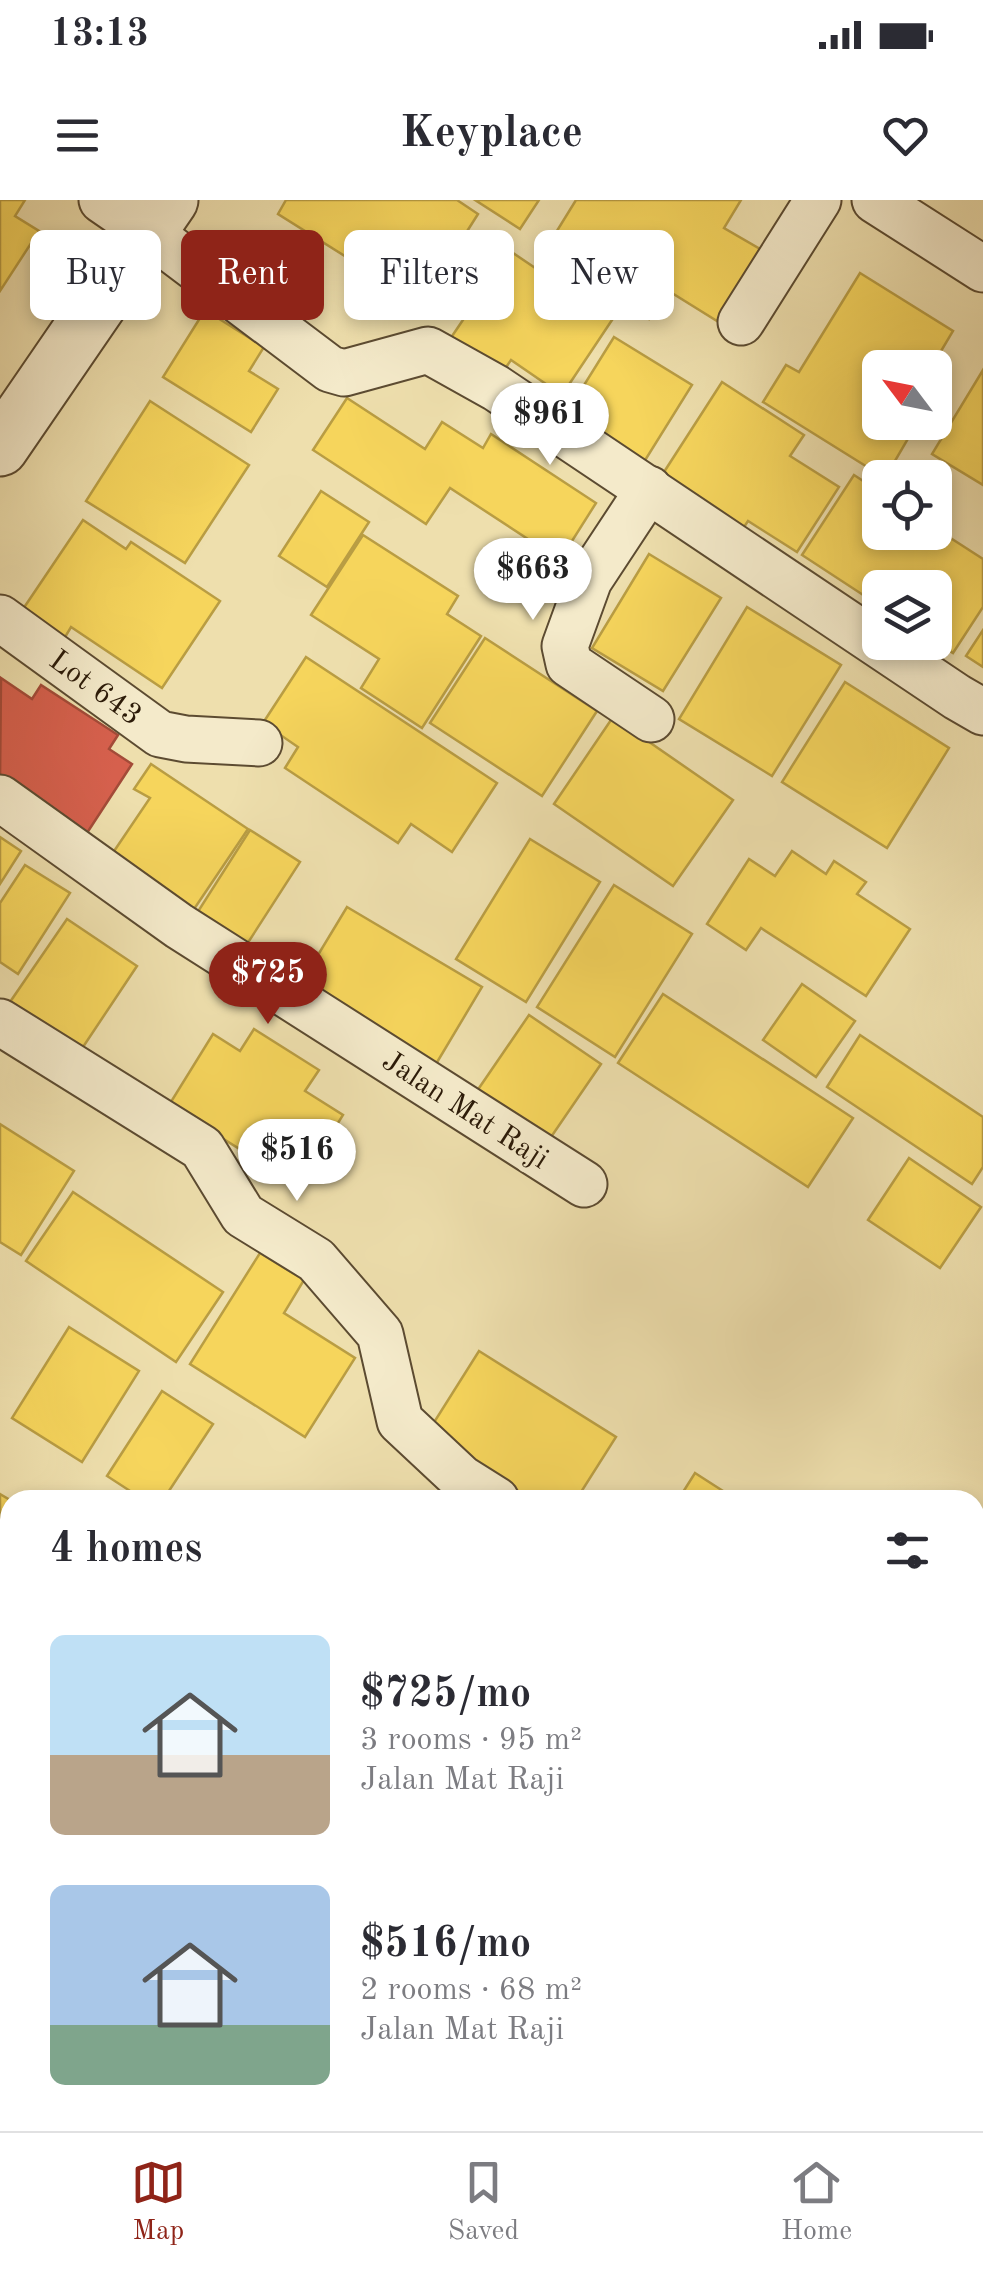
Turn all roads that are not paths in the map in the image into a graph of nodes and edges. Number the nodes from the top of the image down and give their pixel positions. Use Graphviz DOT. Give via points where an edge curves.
graph roads {
  1 [pos="102,200"];
  2 [pos="818,200"];
  3 [pos="875,200"];
  4 [pos="158,215"];
  5 [pos="983,270"];
  6 [pos="741,322"];
  7 [pos="0,448"];
  8 [pos="649,489"];
  9 [pos="0,618"];
  10 [pos="983,712"];
  11 [pos="651,719"];
  12 [pos="258,743"];
  13 [pos="0,798"];
  14 [pos="0,1022"];
  15 [pos="584,1184"];
  16 [pos="480,1490"];
  1 -- 4 [label="street"];
  2 -- 6 [label="street"];
  3 -- 5 [label="street"];
  4 -- 7 [label="street"];
  4 -- 8 [label="street" via="330,368 344,373 428,350"];
  8 -- 10 [label="street"];
  8 -- 11 [label="street" via="589,580 565,646 569,664"];
  9 -- 12 [label="street, Lot 643" via="160,734"];
  13 -- 15 [label="street, Jalan Mat Raji" via="179,926"];
  14 -- 16 [label="street" via="202,1148 243,1215 316,1260 380,1334 400,1421"];
}
